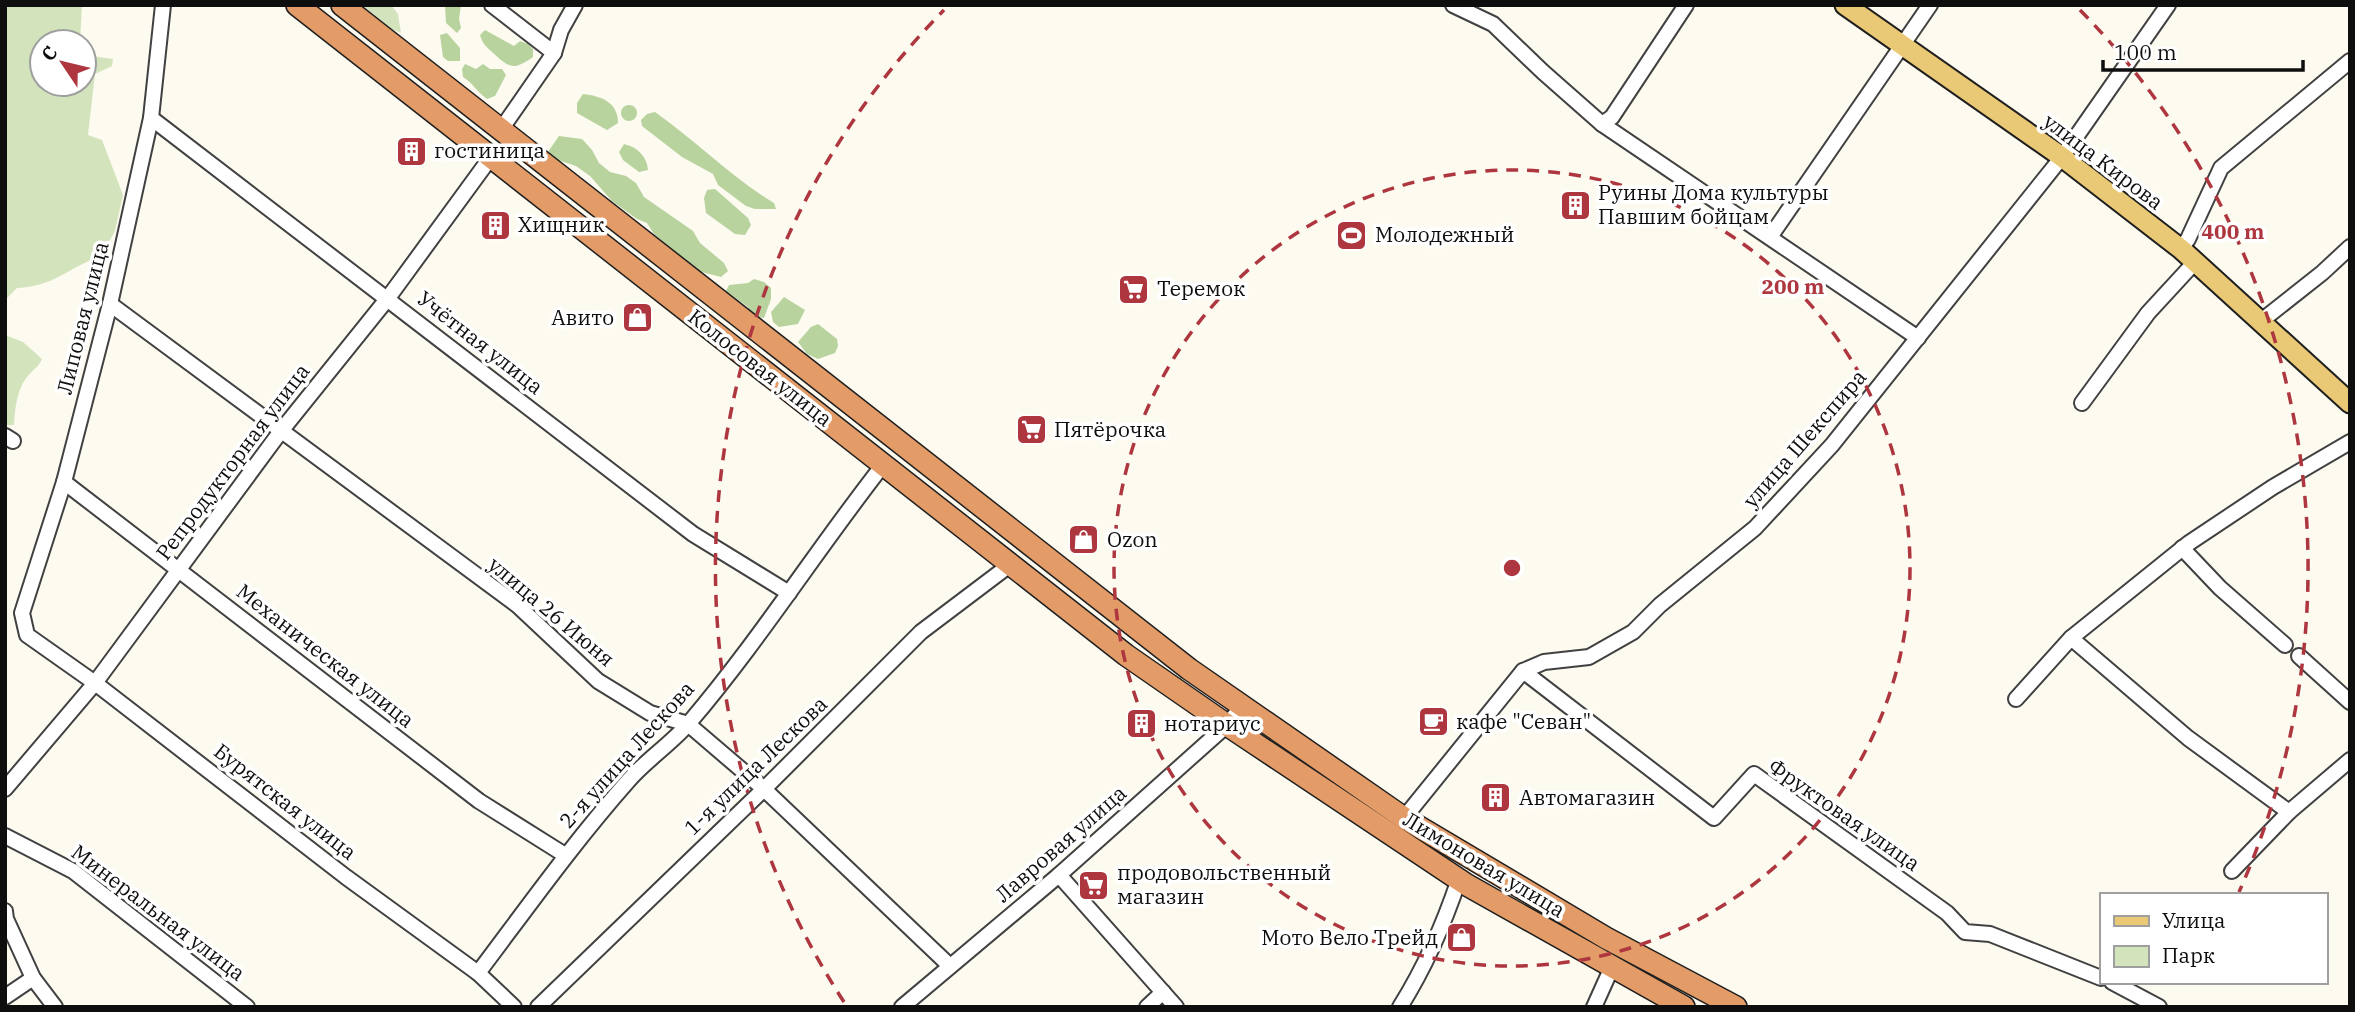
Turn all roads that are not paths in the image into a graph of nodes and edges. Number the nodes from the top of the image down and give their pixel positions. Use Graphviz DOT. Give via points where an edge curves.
graph roads {
  1 [pos="163,5"];
  2 [pos="297,5"];
  3 [pos="342,5"];
  4 [pos="492,5"];
  5 [pos="575,5"];
  6 [pos="1453,5"];
  7 [pos="1686,5"];
  8 [pos="1845,5"];
  9 [pos="1930,5"];
  10 [pos="2168,5"];
  11 [pos="1902,46"];
  12 [pos="554,53"];
  13 [pos="2350,61"];
  14 [pos="151,118"];
  15 [pos="1602,124"];
  16 [pos="500,131"];
  17 [pos="491,157"];
  18 [pos="2062,157"];
  19 [pos="1770,237"];
  20 [pos="2350,247"];
  21 [pos="2188,256"];
  22 [pos="388,298"];
  23 [pos="110,304"];
  24 [pos="2260,322"];
  25 [pos="1918,338"];
  26 [pos="2082,403"];
  27 [pos="2350,403"];
  28 [pos="281,431"];
  29 [pos="2350,442"];
  30 [pos="883,464"];
  31 [pos="64,482"];
  32 [pos="2182,548"];
  33 [pos="1011,564"];
  34 [pos="178,569"];
  35 [pos="789,593"];
  36 [pos="27,635"];
  37 [pos="2071,638"];
  38 [pos="2285,645"];
  39 [pos="2298,656"];
  40 [pos="1522,671"];
  41 [pos="95,683"];
  42 [pos="2016,699"];
  43 [pos="2350,702"];
  44 [pos="1242,706"];
  45 [pos="688,724"];
  46 [pos="1227,725"];
  47 [pos="2350,760"];
  48 [pos="5,789"];
  49 [pos="764,789"];
  50 [pos="2290,812"];
  51 [pos="1404,818"];
  52 [pos="5,836"];
  53 [pos="565,855"];
  54 [pos="2232,871"];
  55 [pos="1059,875"];
  56 [pos="1459,879"];
  57 [pos="5,911"];
  58 [pos="6,919"];
  59 [pos="950,967"];
  60 [pos="1612,967"];
  61 [pos="478,973"];
  62 [pos="33,978"];
  63 [pos="2100,978"];
  64 [pos="2116,984"];
  65 [pos="1163,992"];
  66 [pos="5,997"];
  67 [pos="55,1007"];
  68 [pos="247,1007"];
  69 [pos="514,1007"];
  70 [pos="538,1007"];
  71 [pos="902,1007"];
  72 [pos="1147,1007"];
  73 [pos="1176,1007"];
  74 [pos="1400,1007"];
  75 [pos="1594,1007"];
  76 [pos="1684,1007"];
  77 [pos="1736,1007"];
  78 [pos="2159,1007"];
  1 -- 14 [label="street, Липовая улица"];
  2 -- 17 [label="highway, Колосовая улица"];
  3 -- 16 [label="highway, Колосовая улица"];
  4 -- 12 [label="street"];
  5 -- 12 [label="street"];
  6 -- 15 [label="street" via="1493,24"];
  7 -- 15 [label="street" via="1612,117"];
  8 -- 11 [label="main road, улица Кирова"];
  9 -- 11 [label="street"];
  10 -- 18 [label="street, улица Шекспира"];
  11 -- 18 [label="main road, улица Кирова"];
  11 -- 19 [label="street"];
  12 -- 16 [label="street"];
  13 -- 21 [label="street" via="2221,168 2188,239"];
  14 -- 22 [label="street, Учётная улица"];
  14 -- 23 [label="street, Липовая улица"];
  15 -- 19 [label="street"];
  16 -- 44 [label="highway, Колосовая улица"];
  17 -- 22 [label="street, Репродукторная улица"];
  17 -- 30 [label="highway, Колосовая улица"];
  18 -- 21 [label="main road, улица Кирова"];
  18 -- 25 [label="street, улица Шекспира"];
  19 -- 25 [label="street"];
  20 -- 24 [label="street"];
  21 -- 24 [label="main road, улица Кирова"];
  21 -- 26 [label="street"];
  22 -- 28 [label="street, Репродукторная улица"];
  22 -- 35 [label="street, Учётная улица" via="693,534"];
  23 -- 28 [label="street, улица 26 Июня"];
  23 -- 31 [label="street, Липовая улица"];
  24 -- 27 [label="main road, улица Кирова"];
  25 -- 40 [label="street, улица Шекспира" via="1832,445 1755,528 1633,632 1589,657 1544,662"];
  28 -- 34 [label="street, Репродукторная улица"];
  28 -- 45 [label="street, улица 26 Июня" via="517,606 598,681 650,713"];
  29 -- 32 [label="street"];
  30 -- 33 [label="highway, Колосовая улица"];
  30 -- 35 [label="street, 2-я улица Лескова"];
  31 -- 34 [label="street, Механическая улица"];
  31 -- 36 [label="street, Липовая улица" via="22,613"];
  32 -- 37 [label="street"];
  32 -- 38 [label="street"];
  33 -- 46 [label="highway, Колосовая улица" via="1126,655"];
  33 -- 49 [label="street, 1-я улица Лескова" via="921,632"];
  34 -- 41 [label="street, Репродукторная улица"];
  34 -- 53 [label="street, Механическая улица" via="480,801"];
  35 -- 45 [label="street, 2-я улица Лескова"];
  36 -- 41 [label="street, Бурятская улица"];
  37 -- 42 [label="street"];
  37 -- 50 [label="street" via="2188,738"];
  39 -- 43 [label="street"];
  40 -- 51 [label="street"];
  40 -- 63 [label="street, Фруктовая улица" via="1714,818 1754,774 1947,913 1965,932 1990,934"];
  41 -- 48 [label="street, Репродукторная улица"];
  41 -- 61 [label="street, Бурятская улица"];
  44 -- 46 [label="street, Лавровая улица"];
  44 -- 51 [label="highway, Лимоновая улица"];
  45 -- 49 [label="street, улица 26 Июня"];
  45 -- 53 [label="street, 2-я улица Лескова" via="630,778"];
  46 -- 55 [label="street, Лавровая улица"];
  46 -- 56 [label="highway, Лимоновая улица"];
  47 -- 50 [label="street"];
  49 -- 59 [label="street, улица 26 Июня"];
  49 -- 70 [label="street, 1-я улица Лескова"];
  50 -- 54 [label="street"];
  51 -- 77 [label="highway, Лимоновая улица" via="1606,938"];
  52 -- 68 [label="street, Минеральная улица" via="73,872"];
  53 -- 61 [label="street, 2-я улица Лескова"];
  55 -- 59 [label="street, Лавровая улица"];
  55 -- 65 [label="street"];
  56 -- 60 [label="highway, Лимоновая улица"];
  56 -- 74 [label="street" via="1419,977"];
  57 -- 58 [label="street"];
  58 -- 62 [label="street"];
  59 -- 71 [label="street, Лавровая улица"];
  60 -- 75 [label="street"];
  60 -- 76 [label="highway, Лимоновая улица"];
  61 -- 69 [label="street, Бурятская улица"];
  62 -- 66 [label="street"];
  62 -- 67 [label="street"];
  64 -- 78 [label="street"];
  65 -- 72 [label="street"];
  65 -- 73 [label="street"];
}
